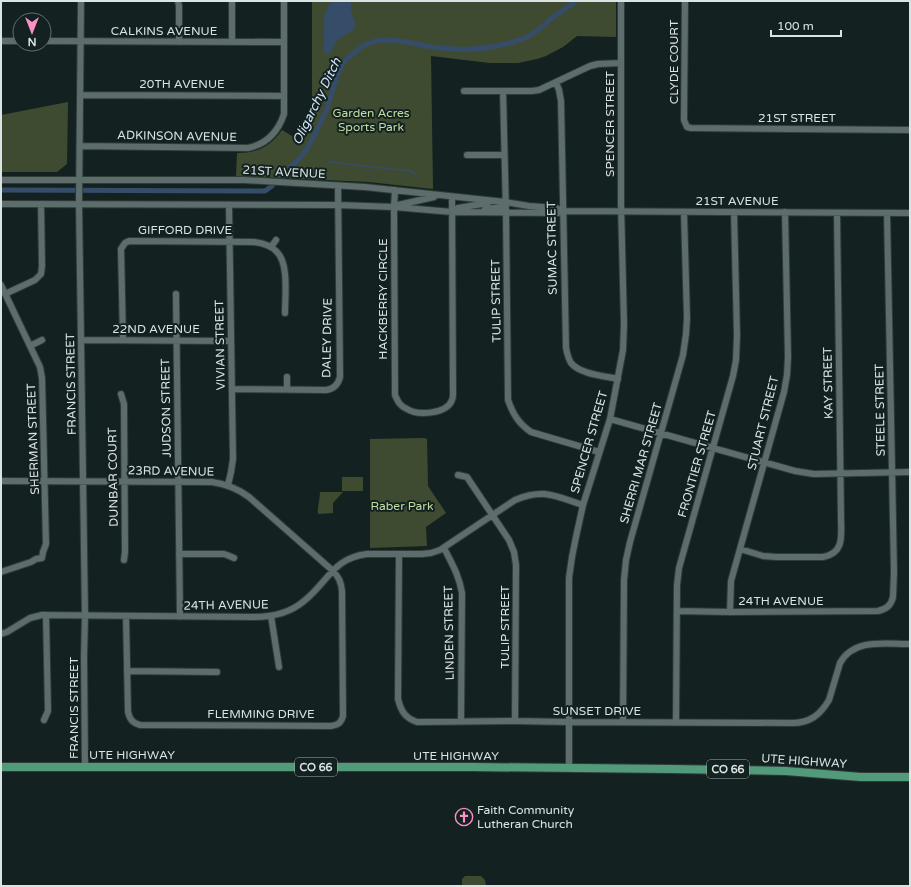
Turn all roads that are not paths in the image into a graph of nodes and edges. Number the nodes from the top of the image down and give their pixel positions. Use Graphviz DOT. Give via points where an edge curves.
graph roads {
  1 [pos="81,1"];
  2 [pos="178,1"];
  3 [pos="232,1"];
  4 [pos="284,1"];
  5 [pos="621,1"];
  6 [pos="685,1"];
  7 [pos="1,41"];
  8 [pos="12,41"];
  9 [pos="52,41"];
  10 [pos="80,41"];
  11 [pos="179,42"];
  12 [pos="232,42"];
  13 [pos="284,42"];
  14 [pos="621,63"];
  15 [pos="556,82"];
  16 [pos="464,91"];
  17 [pos="503,91"];
  18 [pos="80,95"];
  19 [pos="284,96"];
  20 [pos="685,124"];
  21 [pos="910,130"];
  22 [pos="80,146"];
  23 [pos="504,155"];
  24 [pos="467,156"];
  25 [pos="1,180"];
  26 [pos="79,183"];
  27 [pos="338,186"];
  28 [pos="395,190"];
  29 [pos="449,196"];
  30 [pos="495,201"];
  31 [pos="1,204"];
  32 [pos="42,204"];
  33 [pos="79,204"];
  34 [pos="505,204"];
  35 [pos="229,205"];
  36 [pos="338,205"];
  37 [pos="529,206"];
  38 [pos="394,207"];
  39 [pos="563,211"];
  40 [pos="621,211"];
  41 [pos="452,212"];
  42 [pos="478,212"];
  43 [pos="506,212"];
  44 [pos="684,212"];
  45 [pos="734,212"];
  46 [pos="785,212"];
  47 [pos="837,213"];
  48 [pos="887,213"];
  49 [pos="910,213"];
  50 [pos="276,240"];
  51 [pos="230,241"];
  52 [pos="271,247"];
  53 [pos="1,285"];
  54 [pos="5,294"];
  55 [pos="176,294"];
  56 [pos="285,313"];
  57 [pos="42,340"];
  58 [pos="81,340"];
  59 [pos="123,340"];
  60 [pos="176,340"];
  61 [pos="231,341"];
  62 [pos="30,346"];
  63 [pos="287,377"];
  64 [pos="618,379"];
  65 [pos="232,389"];
  66 [pos="287,389"];
  67 [pos="121,394"];
  68 [pos="402,406"];
  69 [pos="397,411"];
  70 [pos="610,419"];
  71 [pos="661,433"];
  72 [pos="713,448"];
  73 [pos="599,452"];
  74 [pos="765,463"];
  75 [pos="892,472"];
  76 [pos="910,472"];
  77 [pos="840,473"];
  78 [pos="458,475"];
  79 [pos="1,481"];
  80 [pos="45,481"];
  81 [pos="83,482"];
  82 [pos="124,482"];
  83 [pos="178,482"];
  84 [pos="228,485"];
  85 [pos="583,505"];
  86 [pos="492,515"];
  87 [pos="444,548"];
  88 [pos="740,549"];
  89 [pos="179,554"];
  90 [pos="399,554"];
  91 [pos="234,558"];
  92 [pos="124,560"];
  93 [pos="332,570"];
  94 [pos="1,572"];
  95 [pos="889,608"];
  96 [pos="677,611"];
  97 [pos="730,612"];
  98 [pos="46,615"];
  99 [pos="85,616"];
  100 [pos="126,616"];
  101 [pos="271,616"];
  102 [pos="180,617"];
  103 [pos="1,634"];
  104 [pos="910,644"];
  105 [pos="279,667"];
  106 [pos="127,671"];
  107 [pos="217,672"];
  108 [pos="44,720"];
  109 [pos="461,721"];
  110 [pos="515,721"];
  111 [pos="568,722"];
  112 [pos="623,722"];
  113 [pos="676,722"];
  114 [pos="1,767"];
  115 [pos="85,767"];
  116 [pos="569,768"];
  117 [pos="910,772"];
  118 [pos="892,777"];
  119 [pos="910,777"];
  1 -- 10 [label="street, FRANCIS STREET"];
  2 -- 11 [label="street"];
  3 -- 12 [label="street"];
  4 -- 13 [label="street"];
  5 -- 14 [label="street, SPENCER STREET"];
  6 -- 20 [label="street, CLYDE COURT"];
  7 -- 8 [label="street"];
  9 -- 10 [label="street, CALKINS AVENUE"];
  10 -- 11 [label="street, CALKINS AVENUE"];
  10 -- 18 [label="street, FRANCIS STREET"];
  11 -- 12 [label="street, CALKINS AVENUE"];
  12 -- 13 [label="street, CALKINS AVENUE"];
  13 -- 19 [label="street"];
  14 -- 15 [label="street" via="590,66"];
  14 -- 40 [label="street, SPENCER STREET"];
  15 -- 17 [label="street" via="539,90"];
  15 -- 39 [label="street, SUMAC STREET" via="561,101"];
  16 -- 17 [label="street"];
  17 -- 23 [label="street, TULIP STREET"];
  18 -- 19 [label="street, 20TH AVENUE"];
  18 -- 22 [label="street, FRANCIS STREET"];
  19 -- 22 [label="street, ADKINSON AVENUE" via="284,114 277,130 260,144 248,148"];
  20 -- 21 [label="street, 21ST STREET" via="691,128"];
  22 -- 26 [label="street, FRANCIS STREET"];
  23 -- 24 [label="street"];
  23 -- 34 [label="street, TULIP STREET"];
  25 -- 26 [label="street, 21ST AVENUE"];
  26 -- 27 [label="street, 21ST AVENUE" via="244,180"];
  26 -- 33 [label="street, FRANCIS STREET"];
  27 -- 28 [label="street, 21ST AVENUE"];
  27 -- 36 [label="street, DALEY DRIVE"];
  28 -- 29 [label="street, 21ST AVENUE"];
  28 -- 38 [label="street, HACKBERRY CIRCLE"];
  29 -- 30 [label="street, 21ST AVENUE"];
  29 -- 38 [label="street" via="428,198"];
  29 -- 41 [label="street"];
  30 -- 34 [label="street, 21ST AVENUE"];
  30 -- 41 [label="street" via="458,208"];
  31 -- 32 [label="street, 21ST AVENUE"];
  32 -- 33 [label="street, 21ST AVENUE"];
  32 -- 54 [label="street" via="41,274 35,280"];
  33 -- 35 [label="street, 21ST AVENUE"];
  33 -- 58 [label="street, FRANCIS STREET"];
  34 -- 37 [label="street, 21ST AVENUE"];
  34 -- 42 [label="street" via="502,207"];
  34 -- 43 [label="street, TULIP STREET"];
  35 -- 36 [label="street, 21ST AVENUE"];
  35 -- 51 [label="street, VIVIAN STREET"];
  36 -- 38 [label="street, 21ST AVENUE"];
  36 -- 66 [label="street, DALEY DRIVE" via="338,387 326,390"];
  37 -- 39 [label="street, 21ST AVENUE"];
  37 -- 43 [label="street"];
  38 -- 41 [label="street, 21ST AVENUE"];
  38 -- 68 [label="street, HACKBERRY CIRCLE" via="396,395"];
  39 -- 40 [label="street, 21ST AVENUE"];
  39 -- 43 [label="street, 21ST AVENUE"];
  39 -- 64 [label="street, SUMAC STREET" via="565,341 568,357 576,368 582,371"];
  40 -- 44 [label="street, 21ST AVENUE"];
  40 -- 64 [label="street, SPENCER STREET" via="624,324"];
  41 -- 42 [label="street, 21ST AVENUE"];
  41 -- 68 [label="street" via="453,394 450,408 424,413 413,412"];
  42 -- 43 [label="street, 21ST AVENUE"];
  43 -- 73 [label="street, TULIP STREET" via="508,400 511,409 518,422 531,432"];
  44 -- 45 [label="street, 21ST AVENUE"];
  44 -- 71 [label="street, SHERRI MAR STREET" via="686,334 683,355"];
  45 -- 46 [label="street, 21ST AVENUE"];
  45 -- 72 [label="street, FRONTIER STREET" via="737,345 733,376"];
  46 -- 47 [label="street, 21ST AVENUE"];
  46 -- 74 [label="street, STUART STREET" via="787,375"];
  47 -- 48 [label="street, 21ST AVENUE"];
  47 -- 77 [label="street, KAY STREET"];
  48 -- 49 [label="street, 21ST AVENUE"];
  48 -- 75 [label="street, STEELE STREET"];
  50 -- 52 [label="street"];
  51 -- 52 [label="street, GIFFORD DRIVE" via="254,242"];
  51 -- 59 [label="street, GIFFORD DRIVE" via="123,241"];
  51 -- 61 [label="street, VIVIAN STREET"];
  52 -- 56 [label="street" via="282,259 285,272"];
  53 -- 54 [label="street, SHERMAN STREET"];
  54 -- 62 [label="street, SHERMAN STREET"];
  55 -- 60 [label="street, JUDSON STREET"];
  57 -- 62 [label="street"];
  58 -- 59 [label="street, 22ND AVENUE"];
  58 -- 81 [label="street, FRANCIS STREET"];
  59 -- 60 [label="street, 22ND AVENUE"];
  60 -- 61 [label="street, 22ND AVENUE"];
  60 -- 83 [label="street, JUDSON STREET"];
  61 -- 65 [label="street, VIVIAN STREET"];
  62 -- 80 [label="street, SHERMAN STREET" via="42,378"];
  63 -- 66 [label="street"];
  64 -- 70 [label="street, SPENCER STREET"];
  65 -- 66 [label="street, DALEY DRIVE"];
  65 -- 84 [label="street, VIVIAN STREET" via="233,459"];
  67 -- 82 [label="street, DUNBAR COURT" via="124,404"];
  68 -- 69 [label="street"];
  70 -- 71 [label="street"];
  70 -- 73 [label="street, SPENCER STREET"];
  71 -- 72 [label="street"];
  71 -- 112 [label="street, SHERRI MAR STREET" via="626,560"];
  72 -- 74 [label="street"];
  72 -- 96 [label="street, FRONTIER STREET" via="679,568"];
  73 -- 85 [label="street, SPENCER STREET"];
  74 -- 77 [label="street" via="795,472"];
  74 -- 88 [label="street, STUART STREET"];
  75 -- 76 [label="street"];
  75 -- 77 [label="street"];
  75 -- 95 [label="street, STEELE STREET" via="894,572 893,597"];
  77 -- 88 [label="street, KAY STREET" via="842,539 835,554 823,557 776,557"];
  78 -- 86 [label="street, TULIP STREET" via="467,477"];
  79 -- 80 [label="street, 23RD AVENUE"];
  80 -- 81 [label="street, 23RD AVENUE"];
  80 -- 94 [label="street, SHERMAN STREET" via="46,544 42,558"];
  81 -- 82 [label="street, 23RD AVENUE"];
  81 -- 99 [label="street, FRANCIS STREET"];
  82 -- 83 [label="street, 23RD AVENUE"];
  82 -- 92 [label="street, DUNBAR COURT"];
  83 -- 84 [label="street, 23RD AVENUE" via="212,482"];
  83 -- 89 [label="street, JUDSON STREET"];
  84 -- 93 [label="street, 23RD AVENUE" via="249,497"];
  85 -- 86 [label="street, 24TH AVENUE" via="537,493 515,500"];
  85 -- 111 [label="street, SPENCER STREET" via="569,578"];
  86 -- 87 [label="street, 24TH AVENUE"];
  86 -- 110 [label="street, TULIP STREET" via="509,540 516,565"];
  87 -- 90 [label="street, 24TH AVENUE" via="432,553"];
  87 -- 109 [label="street, LINDEN STREET" via="457,573 462,593"];
  88 -- 97 [label="street, STUART STREET" via="731,581"];
  89 -- 91 [label="street" via="224,554"];
  89 -- 102 [label="street, JUDSON STREET"];
  90 -- 93 [label="street, 24TH AVENUE" via="359,555 344,561"];
  90 -- 109 [label="street, SUNSET DRIVE" via="400,706 406,717 417,722"];
  93 -- 101 [label="street, 24TH AVENUE" via="304,602"];
  93 -- 106 [label="street, FLEMMING DRIVE" via="338,576 342,592 342,725 129,723"];
  95 -- 97 [label="street, 24TH AVENUE" via="878,611"];
  96 -- 97 [label="street, 24TH AVENUE"];
  96 -- 113 [label="street, FRONTIER STREET"];
  98 -- 99 [label="street, 24TH AVENUE"];
  98 -- 103 [label="street, 24TH AVENUE" via="30,618"];
  98 -- 108 [label="street" via="48,712"];
  99 -- 100 [label="street, 24TH AVENUE"];
  99 -- 115 [label="street, FRANCIS STREET"];
  100 -- 102 [label="street, 24TH AVENUE"];
  100 -- 106 [label="street, FLEMMING DRIVE"];
  101 -- 102 [label="street, 24TH AVENUE"];
  101 -- 105 [label="street"];
  104 -- 113 [label="street, SUNSET DRIVE" via="868,644 849,652 840,663 829,700 812,719 795,723"];
  106 -- 107 [label="street"];
  109 -- 110 [label="street, SUNSET DRIVE"];
  110 -- 111 [label="street, SUNSET DRIVE"];
  111 -- 112 [label="street, SUNSET DRIVE"];
  111 -- 116 [label="street, SPENCER STREET"];
  112 -- 113 [label="street, SUNSET DRIVE"];
  114 -- 115 [label="main road, UTE HIGHWAY / CO 66"];
  115 -- 116 [label="main road, UTE HIGHWAY / CO 66"];
  116 -- 118 [label="main road, UTE HIGHWAY / CO 66" via="772,770"];
  117 -- 118 [label="main road"];
  118 -- 119 [label="main road, UTE HIGHWAY / CO 66"];
}
